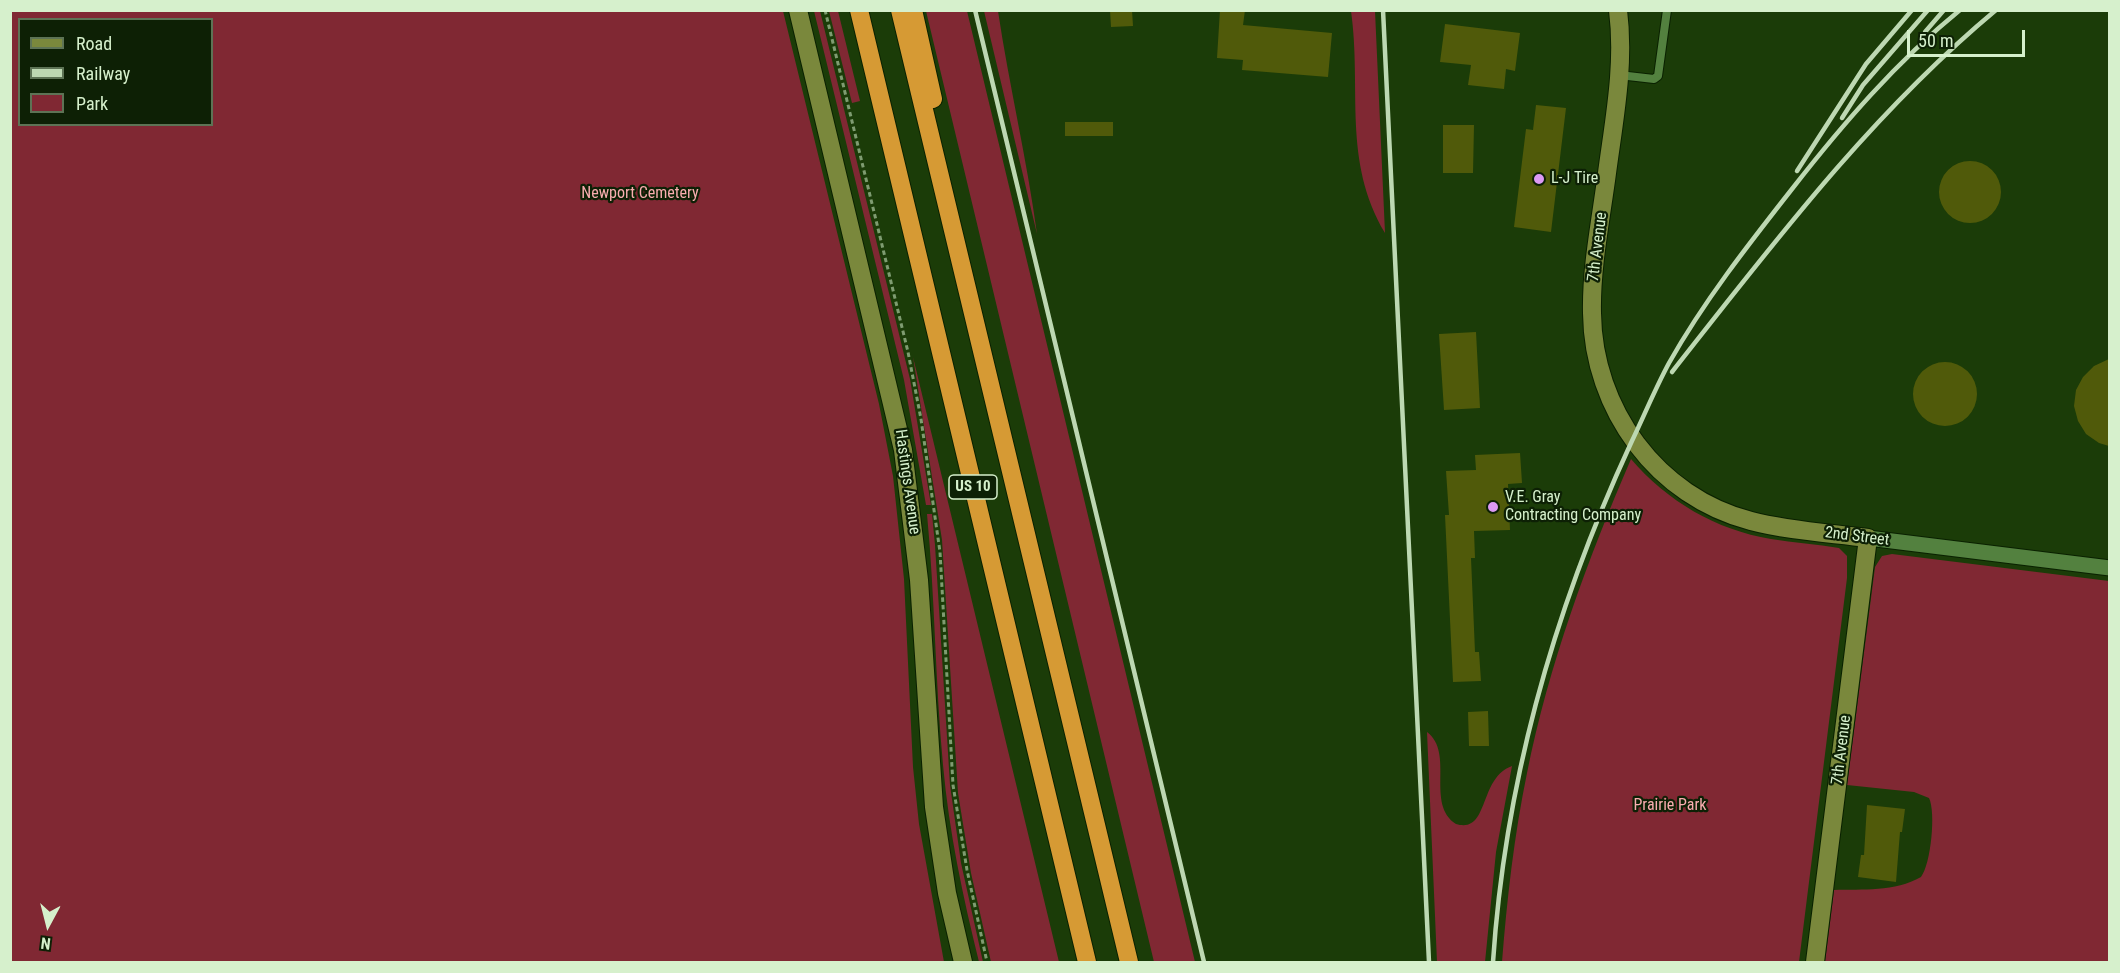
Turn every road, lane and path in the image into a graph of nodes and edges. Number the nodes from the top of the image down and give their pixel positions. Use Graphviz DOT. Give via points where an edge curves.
graph roads {
  1 [pos="798,10"];
  2 [pos="859,10"];
  3 [pos="900,10"];
  4 [pos="913,10"];
  5 [pos="1618,10"];
  6 [pos="1667,10"];
  7 [pos="1619,75"];
  8 [pos="962,267"];
  9 [pos="1633,440"];
  10 [pos="1868,538"];
  11 [pos="2109,568"];
  12 [pos="963,963"];
  13 [pos="1087,963"];
  14 [pos="1129,963"];
  15 [pos="1815,963"];
  1 -- 12 [label="street, Hastings Avenue" via="903,450 915,536 934,807"];
  2 -- 13 [label="highway, US 10"];
  3 -- 8 [label="highway, US 10"];
  4 -- 8 [label="highway"];
  5 -- 7 [label="street, 7th Avenue"];
  6 -- 7 [label="lane" via="1658,76 1654,79"];
  7 -- 9 [label="street, 7th Avenue" via="1592,313 1599,370 1614,408"];
  8 -- 14 [label="highway, US 10"];
  9 -- 10 [label="street, 2nd Street" via="1675,483 1721,511 1761,524"];
  10 -- 11 [label="street, 2nd Street"];
  10 -- 15 [label="street, 7th Avenue"];
}
